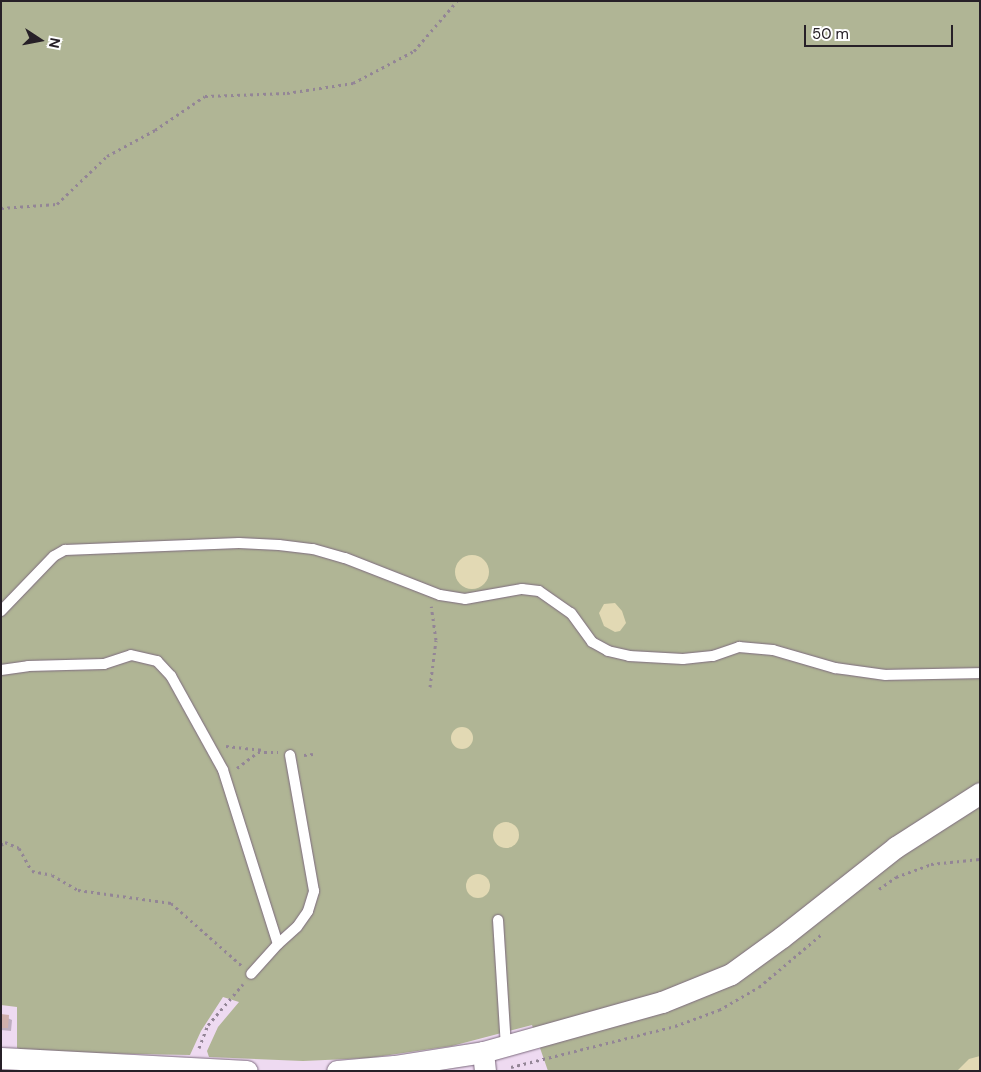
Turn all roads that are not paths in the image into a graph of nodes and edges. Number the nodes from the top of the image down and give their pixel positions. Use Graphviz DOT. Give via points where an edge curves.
graph roads {
  1 [pos="1,612"];
  2 [pos="1,670"];
  3 [pos="980,673"];
  4 [pos="290,755"];
  5 [pos="980,793"];
  6 [pos="498,920"];
  7 [pos="278,944"];
  8 [pos="251,974"];
  9 [pos="506,1046"];
  10 [pos="1,1058"];
  11 [pos="484,1061"];
  12 [pos="247,1071"];
  13 [pos="336,1071"];
  1 -- 3 [label="lane" via="54,556 65,550 239,543 313,549 428,590 464,599 522,589 540,591 571,614 592,642 608,651 630,656 683,659 713,656 739,647 773,650 836,668 886,675"];
  2 -- 7 [label="lane" via="104,664 132,655 157,662 171,676 226,779"];
  4 -- 7 [label="lane" via="314,891 308,911 298,927"];
  5 -- 9 [label="street" via="896,847 731,974 662,1002"];
  6 -- 9 [label="lane"];
  7 -- 8 [label="lane"];
  9 -- 11 [label="street"];
  10 -- 12 [label="street"];
  11 -- 13 [label="street"];
}
